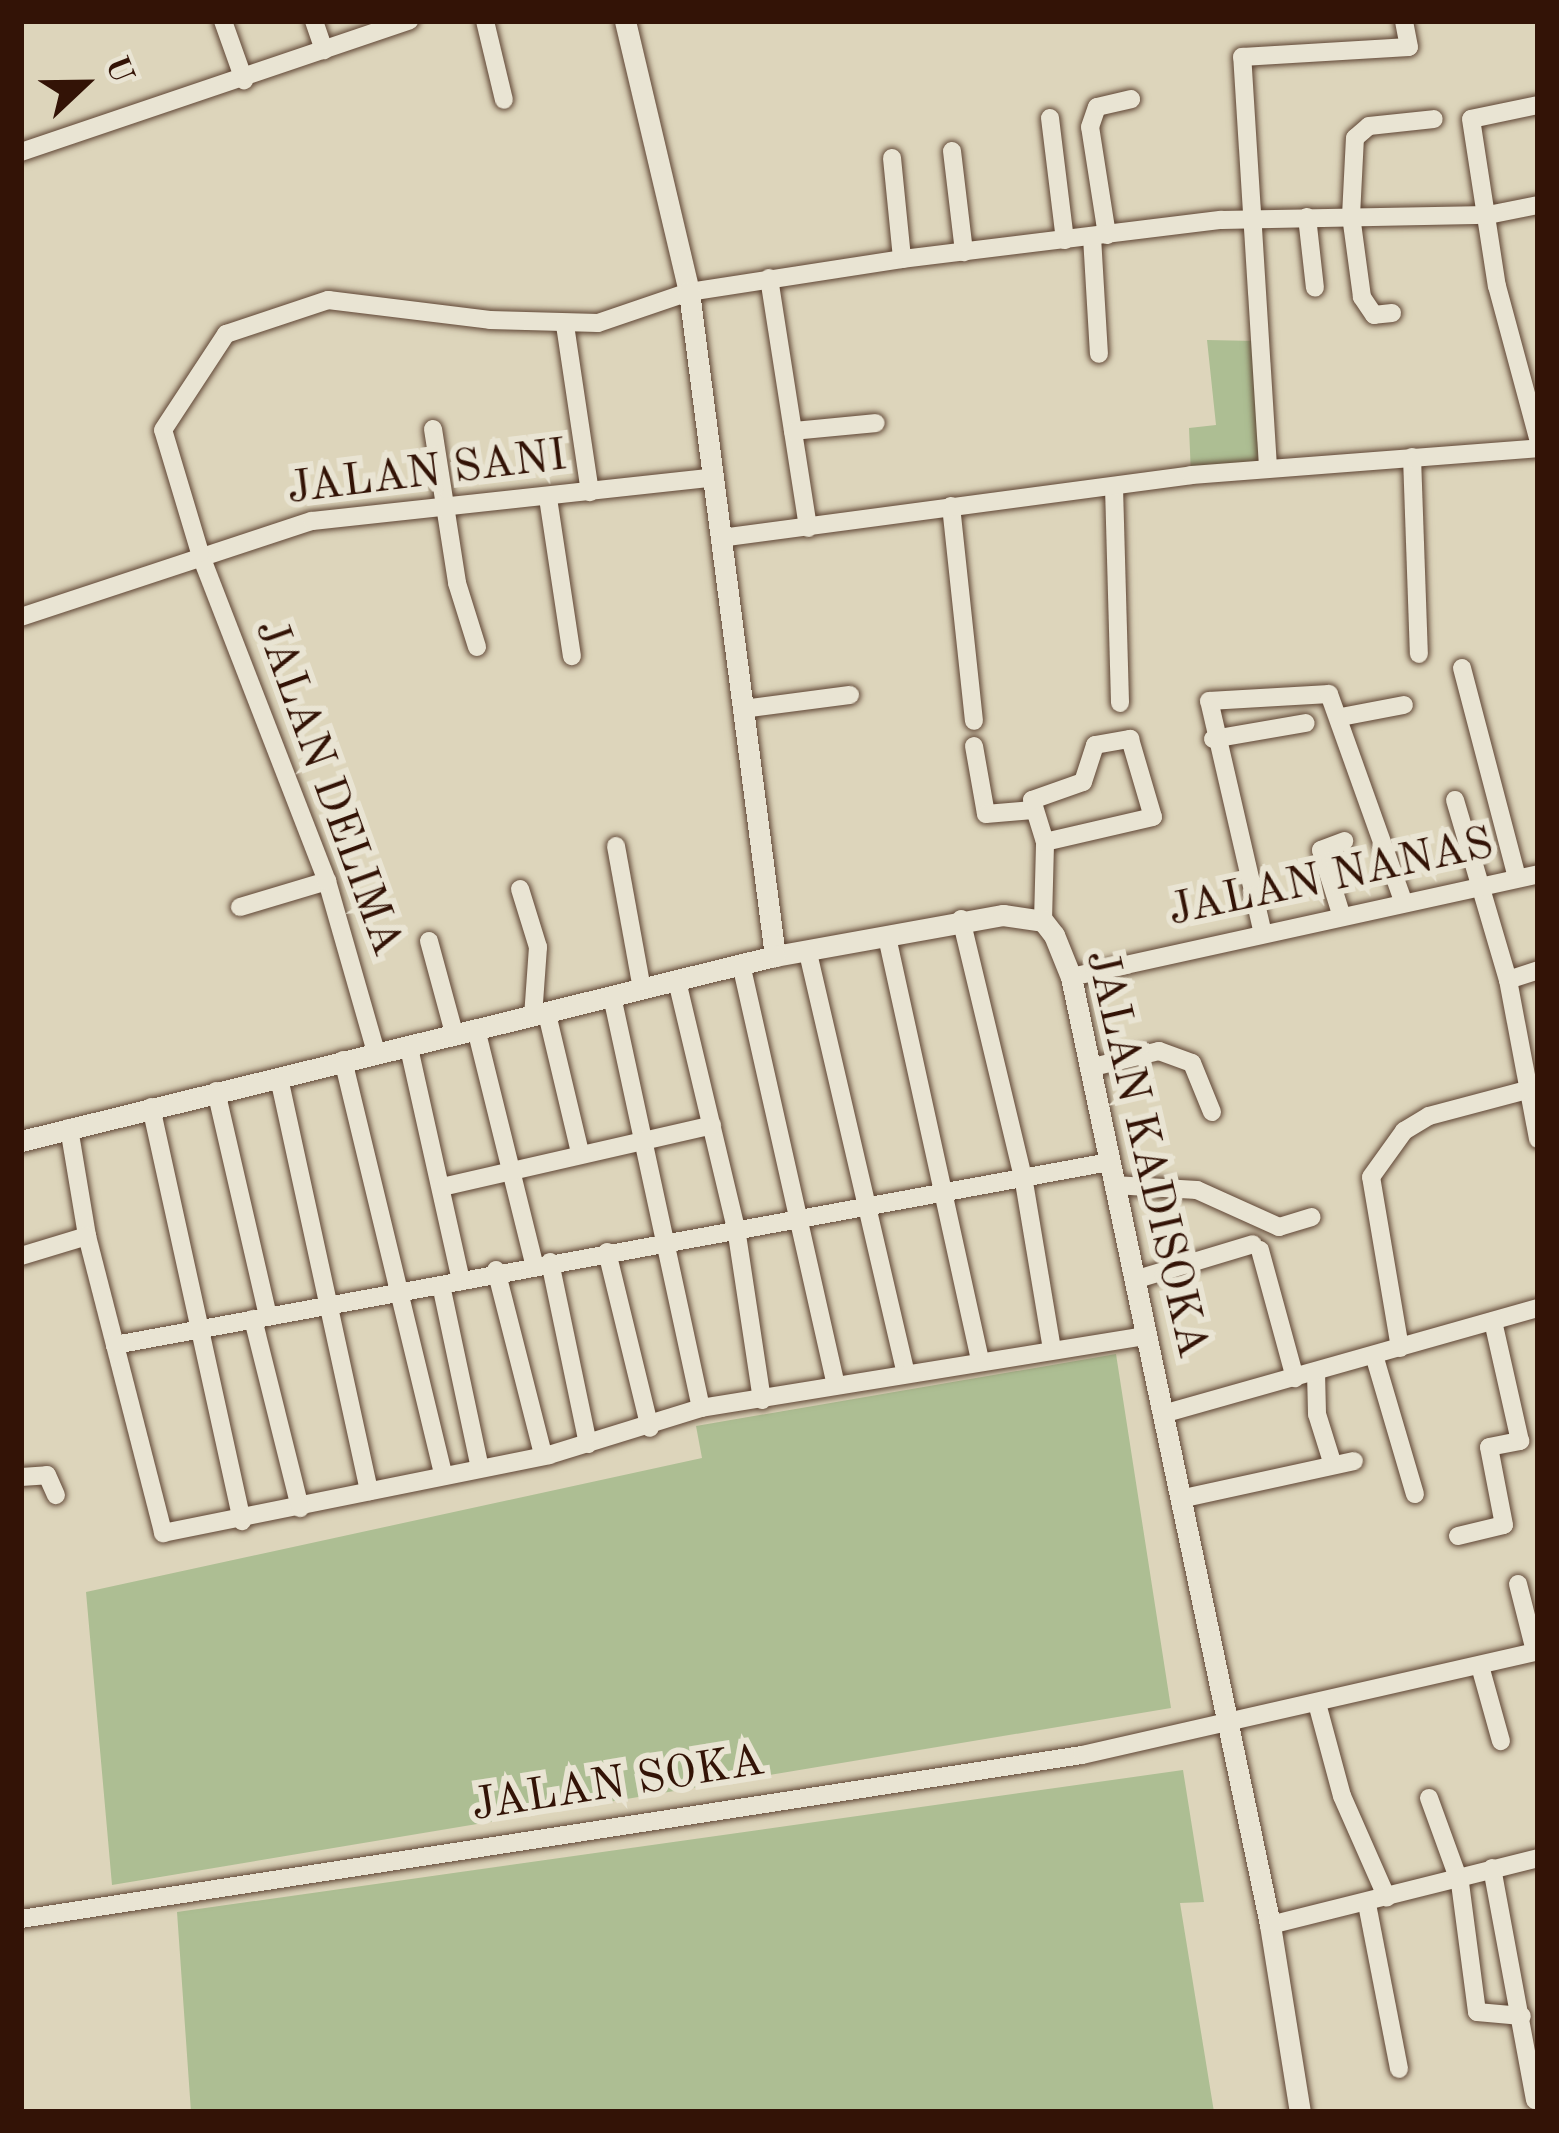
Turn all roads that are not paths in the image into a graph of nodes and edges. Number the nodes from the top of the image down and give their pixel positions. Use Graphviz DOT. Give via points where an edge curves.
graph roads {
  1 [pos="224,21"];
  2 [pos="314,21"];
  3 [pos="409,21"];
  4 [pos="485,21"];
  5 [pos="625,21"];
  6 [pos="1405,21"];
  7 [pos="324,50"];
  8 [pos="244,80"];
  9 [pos="1131,99"];
  10 [pos="504,100"];
  11 [pos="1538,105"];
  12 [pos="1050,118"];
  13 [pos="1434,119"];
  14 [pos="952,151"];
  15 [pos="21,152"];
  16 [pos="892,158"];
  17 [pos="1538,206"];
  18 [pos="1488,215"];
  19 [pos="1351,216"];
  20 [pos="1307,217"];
  21 [pos="1253,220"];
  22 [pos="1099,236"];
  23 [pos="1065,240"];
  24 [pos="964,252"];
  25 [pos="902,259"];
  26 [pos="769,278"];
  27 [pos="1315,289"];
  28 [pos="689,292"];
  29 [pos="1391,313"];
  30 [pos="565,325"];
  31 [pos="1099,354"];
  32 [pos="876,423"];
  33 [pos="433,429"];
  34 [pos="793,431"];
  35 [pos="1538,438"];
  36 [pos="1538,448"];
  37 [pos="1412,458"];
  38 [pos="1268,467"];
  39 [pos="711,478"];
  40 [pos="1114,487"];
  41 [pos="590,492"];
  42 [pos="548,498"];
  43 [pos="442,506"];
  44 [pos="951,506"];
  45 [pos="808,528"];
  46 [pos="721,538"];
  47 [pos="200,553"];
  48 [pos="21,617"];
  49 [pos="477,647"];
  50 [pos="1419,654"];
  51 [pos="572,656"];
  52 [pos="1462,668"];
  53 [pos="850,695"];
  54 [pos="1120,704"];
  55 [pos="1404,705"];
  56 [pos="742,709"];
  57 [pos="1341,717"];
  58 [pos="974,721"];
  59 [pos="1306,723"];
  60 [pos="1214,739"];
  61 [pos="974,746"];
  62 [pos="1455,800"];
  63 [pos="1033,810"];
  64 [pos="1344,841"];
  65 [pos="1045,842"];
  66 [pos="616,846"];
  67 [pos="1538,874"];
  68 [pos="1517,878"];
  69 [pos="327,880"];
  70 [pos="1481,886"];
  71 [pos="520,889"];
  72 [pos="1404,903"];
  73 [pos="240,907"];
  74 [pos="1342,917"];
  75 [pos="961,920"];
  76 [pos="1043,921"];
  77 [pos="1263,934"];
  78 [pos="887,937"];
  79 [pos="429,941"];
  80 [pos="808,953"];
  81 [pos="776,956"];
  82 [pos="741,964"];
  83 [pos="1538,970"];
  84 [pos="1071,976"];
  85 [pos="1508,980"];
  86 [pos="677,981"];
  87 [pos="642,989"];
  88 [pos="612,998"];
  89 [pos="540,1016"];
  90 [pos="465,1031"];
  91 [pos="410,1048"];
  92 [pos="376,1052"];
  93 [pos="343,1060"];
  94 [pos="1530,1061"];
  95 [pos="1090,1068"];
  96 [pos="279,1078"];
  97 [pos="1526,1090"];
  98 [pos="216,1091"];
  99 [pos="151,1107"];
  100 [pos="1212,1112"];
  101 [pos="712,1125"];
  102 [pos="69,1128"];
  103 [pos="647,1139"];
  104 [pos="1538,1139"];
  105 [pos="21,1141"];
  106 [pos="580,1153"];
  107 [pos="507,1170"];
  108 [pos="1112,1174"];
  109 [pos="1024,1182"];
  110 [pos="442,1187"];
  111 [pos="946,1194"];
  112 [pos="870,1207"];
  113 [pos="803,1214"];
  114 [pos="1312,1217"];
  115 [pos="736,1228"];
  116 [pos="87,1236"];
  117 [pos="669,1241"];
  118 [pos="608,1252"];
  119 [pos="21,1256"];
  120 [pos="542,1263"];
  121 [pos="496,1270"];
  122 [pos="1134,1280"];
  123 [pos="451,1283"];
  124 [pos="398,1294"];
  125 [pos="327,1308"];
  126 [pos="1538,1308"];
  127 [pos="261,1317"];
  128 [pos="1493,1321"];
  129 [pos="202,1326"];
  130 [pos="1146,1336"];
  131 [pos="115,1345"];
  132 [pos="1400,1348"];
  133 [pos="1052,1351"];
  134 [pos="1374,1355"];
  135 [pos="980,1360"];
  136 [pos="905,1371"];
  137 [pos="1316,1372"];
  138 [pos="1295,1378"];
  139 [pos="836,1384"];
  140 [pos="762,1400"];
  141 [pos="701,1408"];
  142 [pos="1162,1414"];
  143 [pos="650,1428"];
  144 [pos="588,1444"];
  145 [pos="543,1455"];
  146 [pos="1354,1461"];
  147 [pos="1333,1465"];
  148 [pos="480,1468"];
  149 [pos="443,1472"];
  150 [pos="21,1477"];
  151 [pos="369,1491"];
  152 [pos="1415,1494"];
  153 [pos="56,1495"];
  154 [pos="1180,1499"];
  155 [pos="300,1508"];
  156 [pos="242,1522"];
  157 [pos="1458,1536"];
  158 [pos="1518,1584"];
  159 [pos="1537,1651"];
  160 [pos="1480,1666"];
  161 [pos="1318,1707"];
  162 [pos="1227,1728"];
  163 [pos="1501,1741"];
  164 [pos="1429,1798"];
  165 [pos="1538,1858"];
  166 [pos="1492,1868"];
  167 [pos="1460,1883"];
  168 [pos="1387,1898"];
  169 [pos="1367,1904"];
  170 [pos="21,1919"];
  171 [pos="1270,1925"];
  172 [pos="1528,2022"];
  173 [pos="1399,2069"];
  174 [pos="1535,2100"];
  175 [pos="1300,2112"];
  1 -- 8 [label="street"];
  2 -- 7 [label="street"];
  3 -- 7 [label="street"];
  4 -- 10 [label="street"];
  5 -- 28 [label="street"];
  6 -- 21 [label="street" via="1409,46 1243,56"];
  7 -- 8 [label="street"];
  8 -- 15 [label="street"];
  9 -- 22 [label="street" via="1097,107 1090,127"];
  11 -- 18 [label="street" via="1472,119"];
  12 -- 23 [label="street"];
  13 -- 19 [label="street" via="1360,129"];
  14 -- 24 [label="street"];
  16 -- 25 [label="street"];
  17 -- 18 [label="street, JALAN DELIMA"];
  18 -- 19 [label="street, JALAN DELIMA"];
  18 -- 35 [label="street" via="1497,286"];
  19 -- 20 [label="street, JALAN DELIMA"];
  19 -- 29 [label="street" via="1362,297 1374,315"];
  20 -- 21 [label="street, JALAN DELIMA"];
  20 -- 27 [label="street"];
  21 -- 22 [label="street, JALAN DELIMA"];
  21 -- 38 [label="street"];
  22 -- 23 [label="street, JALAN DELIMA"];
  22 -- 31 [label="street"];
  23 -- 24 [label="street, JALAN DELIMA"];
  24 -- 25 [label="street, JALAN DELIMA"];
  25 -- 26 [label="street, JALAN DELIMA"];
  26 -- 28 [label="street, JALAN DELIMA"];
  26 -- 34 [label="street"];
  28 -- 30 [label="street, JALAN DELIMA" via="598,323"];
  28 -- 39 [label="street"];
  30 -- 41 [label="street"];
  30 -- 47 [label="street, JALAN DELIMA" via="328,300 226,334 164,430"];
  32 -- 34 [label="street"];
  33 -- 43 [label="street"];
  34 -- 45 [label="street"];
  36 -- 37 [label="street"];
  37 -- 38 [label="street"];
  37 -- 50 [label="street"];
  38 -- 40 [label="street"];
  39 -- 41 [label="street, JALAN SANI"];
  39 -- 46 [label="street"];
  40 -- 44 [label="street"];
  40 -- 54 [label="street"];
  41 -- 42 [label="street, JALAN SANI"];
  42 -- 43 [label="street, JALAN SANI"];
  42 -- 51 [label="street"];
  43 -- 47 [label="street, JALAN SANI" via="312,521"];
  43 -- 49 [label="street"];
  44 -- 45 [label="street"];
  44 -- 58 [label="street"];
  45 -- 46 [label="street"];
  46 -- 56 [label="street"];
  47 -- 48 [label="street, JALAN SANI"];
  47 -- 69 [label="street, JALAN DELIMA"];
  52 -- 68 [label="street"];
  53 -- 56 [label="street"];
  55 -- 57 [label="street"];
  56 -- 81 [label="street"];
  57 -- 60 [label="street" via="1322,690 1209,701"];
  57 -- 72 [label="street"];
  59 -- 60 [label="street"];
  60 -- 77 [label="street"];
  61 -- 63 [label="street" via="986,814"];
  62 -- 70 [label="street"];
  63 -- 65 [label="street"];
  63 -- 65 [label="street" via="1037,796 1083,782 1095,745 1130,739 1153,817"];
  64 -- 74 [label="street" via="1321,850"];
  65 -- 76 [label="street"];
  66 -- 87 [label="street"];
  67 -- 68 [label="street, JALAN NANAS"];
  68 -- 70 [label="street, JALAN NANAS"];
  69 -- 73 [label="street"];
  69 -- 92 [label="street, JALAN DELIMA"];
  70 -- 72 [label="street, JALAN NANAS"];
  70 -- 85 [label="street"];
  71 -- 89 [label="street" via="538,946"];
  72 -- 74 [label="street, JALAN NANAS"];
  74 -- 77 [label="street, JALAN NANAS"];
  75 -- 76 [label="street, JALAN KADISOKA"];
  75 -- 78 [label="street, JALAN KADISOKA"];
  75 -- 109 [label="street"];
  76 -- 84 [label="street, JALAN KADISOKA"];
  77 -- 84 [label="street, JALAN NANAS"];
  78 -- 80 [label="street, JALAN KADISOKA"];
  78 -- 111 [label="street"];
  79 -- 90 [label="street"];
  80 -- 81 [label="street, JALAN KADISOKA"];
  80 -- 112 [label="street"];
  81 -- 82 [label="street"];
  82 -- 86 [label="street"];
  82 -- 113 [label="street"];
  83 -- 85 [label="street"];
  84 -- 95 [label="street, JALAN KADISOKA"];
  85 -- 94 [label="street"];
  86 -- 87 [label="street"];
  86 -- 101 [label="street"];
  87 -- 88 [label="street"];
  88 -- 89 [label="street"];
  88 -- 103 [label="street"];
  89 -- 90 [label="street"];
  89 -- 106 [label="street"];
  90 -- 91 [label="street"];
  90 -- 107 [label="street"];
  91 -- 92 [label="street"];
  91 -- 110 [label="street"];
  92 -- 93 [label="street"];
  93 -- 96 [label="street"];
  93 -- 124 [label="street"];
  94 -- 97 [label="street"];
  95 -- 100 [label="street" via="1159,1051 1192,1064"];
  95 -- 108 [label="street, JALAN KADISOKA"];
  96 -- 98 [label="street"];
  96 -- 125 [label="street"];
  97 -- 104 [label="street"];
  97 -- 132 [label="street" via="1429,1116 1404,1131 1371,1177"];
  98 -- 99 [label="street"];
  98 -- 127 [label="street"];
  99 -- 102 [label="street"];
  99 -- 129 [label="street"];
  101 -- 103 [label="street"];
  101 -- 115 [label="street"];
  102 -- 105 [label="street"];
  102 -- 116 [label="street"];
  103 -- 106 [label="street"];
  103 -- 117 [label="street"];
  106 -- 107 [label="street"];
  107 -- 110 [label="street"];
  107 -- 120 [label="street"];
  108 -- 109 [label="street"];
  108 -- 114 [label="street" via="1197,1190 1280,1227"];
  108 -- 122 [label="street, JALAN KADISOKA"];
  109 -- 111 [label="street"];
  109 -- 133 [label="street"];
  110 -- 123 [label="street"];
  111 -- 112 [label="street"];
  111 -- 135 [label="street"];
  112 -- 113 [label="street"];
  112 -- 136 [label="street"];
  113 -- 115 [label="street"];
  113 -- 139 [label="street"];
  115 -- 117 [label="street"];
  115 -- 140 [label="street"];
  116 -- 119 [label="street"];
  116 -- 131 [label="street"];
  117 -- 118 [label="street"];
  117 -- 141 [label="street"];
  118 -- 120 [label="street"];
  118 -- 143 [label="street"];
  120 -- 121 [label="street"];
  120 -- 144 [label="street"];
  121 -- 123 [label="street"];
  121 -- 145 [label="street"];
  122 -- 130 [label="street, JALAN KADISOKA"];
  122 -- 138 [label="street" via="1257,1247"];
  123 -- 124 [label="street"];
  123 -- 148 [label="street"];
  124 -- 125 [label="street"];
  124 -- 149 [label="street"];
  125 -- 127 [label="street"];
  125 -- 151 [label="street"];
  126 -- 128 [label="street"];
  127 -- 129 [label="street"];
  127 -- 155 [label="street"];
  128 -- 132 [label="street"];
  128 -- 157 [label="street" via="1520,1441 1489,1447 1504,1525"];
  129 -- 131 [label="street"];
  129 -- 156 [label="street"];
  130 -- 133 [label="street"];
  130 -- 142 [label="street, JALAN KADISOKA"];
  131 -- 156 [label="street" via="163,1533"];
  132 -- 134 [label="street"];
  133 -- 135 [label="street"];
  134 -- 137 [label="street"];
  134 -- 152 [label="street"];
  135 -- 136 [label="street"];
  136 -- 139 [label="street"];
  137 -- 138 [label="street"];
  137 -- 147 [label="street" via="1317,1414"];
  138 -- 142 [label="street"];
  139 -- 140 [label="street"];
  140 -- 141 [label="street"];
  141 -- 143 [label="street"];
  142 -- 154 [label="street, JALAN KADISOKA"];
  143 -- 144 [label="street"];
  144 -- 145 [label="street"];
  145 -- 148 [label="street"];
  146 -- 147 [label="street"];
  147 -- 154 [label="street"];
  148 -- 149 [label="street"];
  149 -- 151 [label="street"];
  150 -- 153 [label="street" via="47,1475"];
  151 -- 155 [label="street"];
  154 -- 162 [label="street, JALAN KADISOKA"];
  155 -- 156 [label="street"];
  158 -- 159 [label="street"];
  159 -- 160 [label="street, JALAN SOKA"];
  160 -- 161 [label="street, JALAN SOKA"];
  160 -- 163 [label="street"];
  161 -- 162 [label="street, JALAN SOKA"];
  161 -- 168 [label="street" via="1342,1796"];
  162 -- 170 [label="street, JALAN SOKA"];
  162 -- 171 [label="street, JALAN KADISOKA"];
  164 -- 167 [label="street"];
  165 -- 166 [label="street"];
  166 -- 167 [label="street"];
  166 -- 172 [label="street"];
  167 -- 168 [label="street"];
  167 -- 172 [label="street" via="1477,2012"];
  168 -- 169 [label="street"];
  169 -- 171 [label="street"];
  169 -- 173 [label="street"];
  171 -- 175 [label="street, JALAN KADISOKA"];
  172 -- 174 [label="street"];
}
